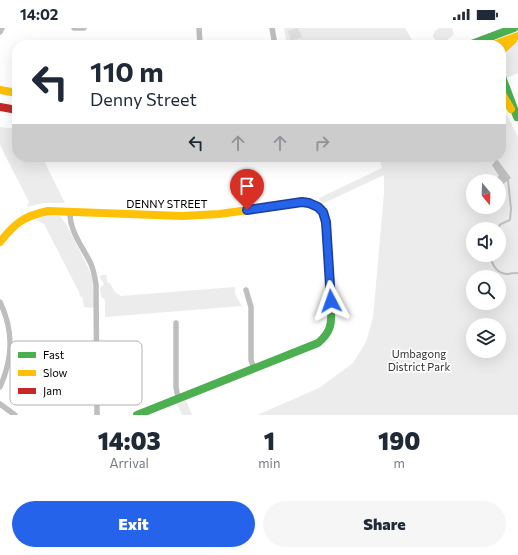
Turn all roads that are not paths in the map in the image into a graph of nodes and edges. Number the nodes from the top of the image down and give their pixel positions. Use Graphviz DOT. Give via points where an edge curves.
graph roads {
  1 [pos="2,28"];
  2 [pos="74,28"];
  3 [pos="84,28"];
  4 [pos="199,28"];
  5 [pos="272,28"];
  6 [pos="514,28"];
  7 [pos="0,32"];
  8 [pos="517,36"];
  9 [pos="200,40"];
  10 [pos="274,40"];
  11 [pos="490,40"];
  12 [pos="506,40"];
  13 [pos="506,46"];
  14 [pos="506,87"];
  15 [pos="0,90"];
  16 [pos="12,91"];
  17 [pos="506,100"];
  18 [pos="0,108"];
  19 [pos="12,109"];
  20 [pos="517,119"];
  21 [pos="70,211"];
  22 [pos="0,242"];
  23 [pos="246,290"];
  24 [pos="0,302"];
  25 [pos="176,323"];
  26 [pos="10,341"];
  27 [pos="96,341"];
  28 [pos="10,356"];
  29 [pos="254,369"];
  30 [pos="0,387"];
  31 [pos="179,398"];
  32 [pos="0,404"];
  33 [pos="97,405"];
  34 [pos="15,415"];
  35 [pos="97,415"];
  36 [pos="137,415"];
  1 -- 7 [label="street"];
  2 -- 3 [label="street"];
  4 -- 9 [label="street"];
  5 -- 10 [label="street"];
  6 -- 11 [label="street"];
  8 -- 12 [label="street"];
  8 -- 13 [label="street"];
  14 -- 20 [label="street"];
  15 -- 16 [label="street"];
  17 -- 20 [label="street"];
  18 -- 19 [label="street"];
  21 -- 22 [label="street, DENNY STREET" via="48,211 31,215 16,224"];
  21 -- 27 [label="street" via="72,227 95,274"];
  21 -- 29 [label="street, DENNY STREET" via="182,216 219,214 302,202 318,207 323,212 326,222 332,317 330,330 318,343"];
  23 -- 29 [label="street" via="251,307 251,360"];
  24 -- 26 [label="street"];
  25 -- 31 [label="street" via="176,387"];
  28 -- 30 [label="street" via="6,375"];
  29 -- 31 [label="street, DENNY STREET"];
  31 -- 36 [label="street, DENNY STREET"];
  32 -- 34 [label="street"];
  33 -- 35 [label="street"];
}
